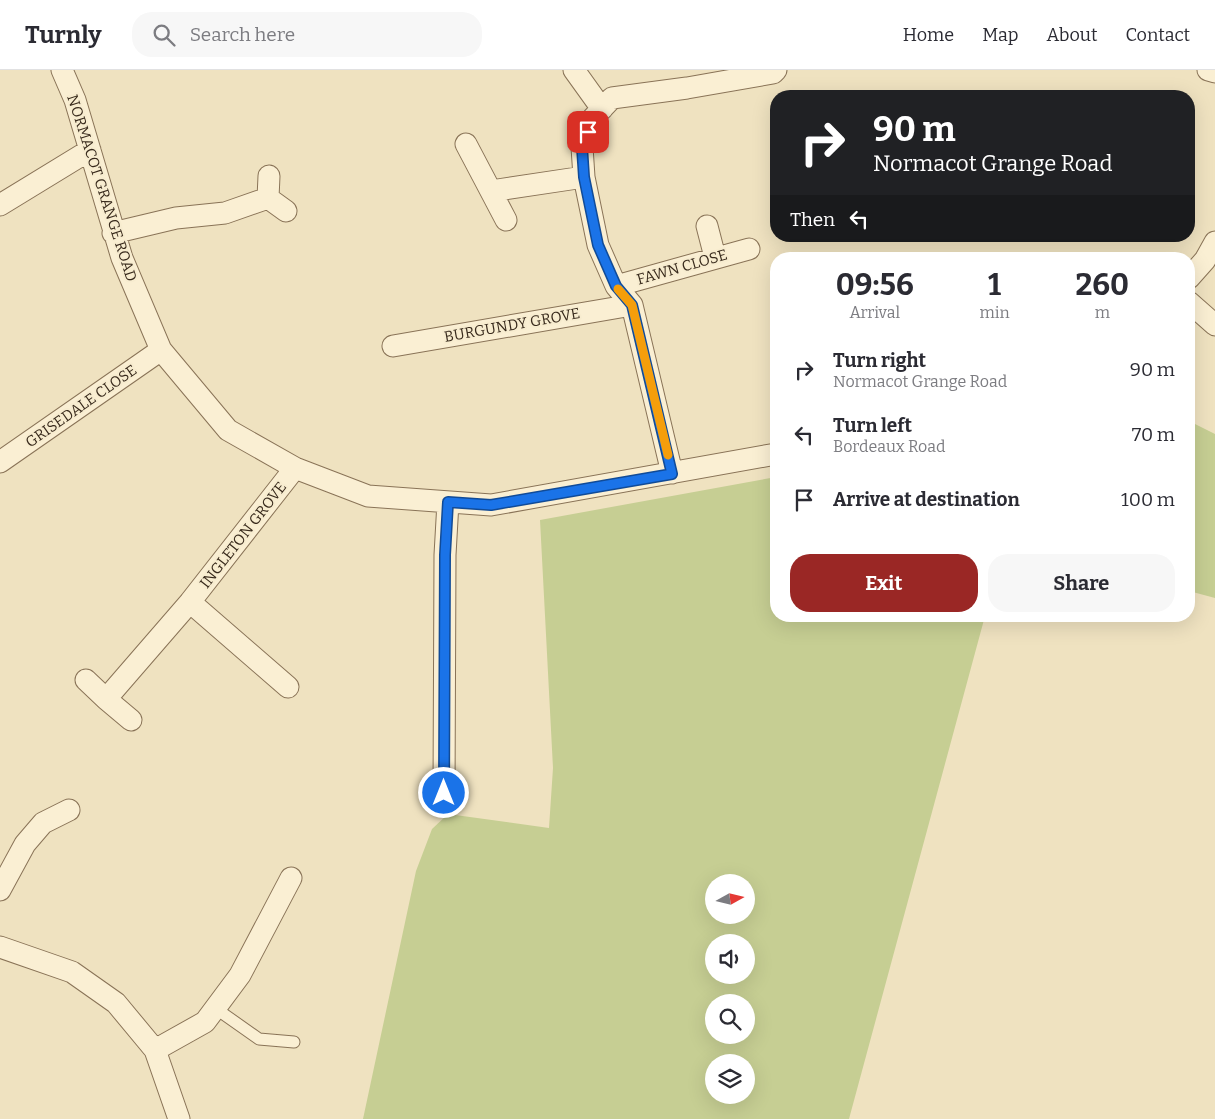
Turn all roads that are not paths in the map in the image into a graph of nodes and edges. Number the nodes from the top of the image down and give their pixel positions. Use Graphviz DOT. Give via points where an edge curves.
graph roads {
  1 [pos="62,70"];
  2 [pos="574,70"];
  3 [pos="776,70"];
  4 [pos="1208,70"];
  5 [pos="1215,72"];
  6 [pos="602,109"];
  7 [pos="466,144"];
  8 [pos="90,150"];
  9 [pos="269,176"];
  10 [pos="584,177"];
  11 [pos="491,191"];
  12 [pos="268,198"];
  13 [pos="0,205"];
  14 [pos="286,211"];
  15 [pos="506,220"];
  16 [pos="708,226"];
  17 [pos="113,233"];
  18 [pos="1215,242"];
  19 [pos="749,249"];
  20 [pos="715,257"];
  21 [pos="1195,271"];
  22 [pos="616,286"];
  23 [pos="632,305"];
  24 [pos="1195,307"];
  25 [pos="1215,325"];
  26 [pos="393,346"];
  27 [pos="161,350"];
  28 [pos="770,455"];
  29 [pos="0,462"];
  30 [pos="295,468"];
  31 [pos="672,474"];
  32 [pos="448,502"];
  33 [pos="190,602"];
  34 [pos="86,680"];
  35 [pos="288,687"];
  36 [pos="106,699"];
  37 [pos="131,720"];
  38 [pos="444,793"];
  39 [pos="69,810"];
  40 [pos="291,878"];
  41 [pos="0,890"];
  42 [pos="0,947"];
  43 [pos="215,1008"];
  44 [pos="294,1042"];
  45 [pos="155,1050"];
  46 [pos="179,1119"];
  1 -- 8 [label="street, NORMACOT GRANGE ROAD"];
  2 -- 6 [label="street"];
  3 -- 6 [label="street" via="687,88 612,98"];
  4 -- 5 [label="street"];
  6 -- 10 [label="street" via="593,118 582,147"];
  7 -- 11 [label="street"];
  8 -- 13 [label="street"];
  8 -- 17 [label="street, NORMACOT GRANGE ROAD"];
  9 -- 12 [label="street"];
  10 -- 11 [label="street"];
  10 -- 22 [label="street" via="598,245"];
  11 -- 15 [label="street"];
  12 -- 14 [label="street"];
  12 -- 17 [label="street" via="225,214 176,218"];
  16 -- 20 [label="street"];
  17 -- 27 [label="street, NORMACOT GRANGE ROAD"];
  18 -- 21 [label="street"];
  19 -- 20 [label="street, FAWN CLOSE"];
  20 -- 22 [label="street, FAWN CLOSE"];
  22 -- 23 [label="street"];
  23 -- 26 [label="street, BURGUNDY GROVE"];
  23 -- 31 [label="street"];
  24 -- 25 [label="street"];
  27 -- 29 [label="street, GRISEDALE CLOSE"];
  27 -- 30 [label="street, NORMACOT GRANGE ROAD" via="228,430"];
  28 -- 31 [label="street, NORMACOT GRANGE ROAD"];
  30 -- 32 [label="street, NORMACOT GRANGE ROAD" via="368,496"];
  30 -- 33 [label="street, INGLETON GROVE"];
  31 -- 32 [label="street, NORMACOT GRANGE ROAD" via="491,505"];
  32 -- 38 [label="street"];
  33 -- 35 [label="street, INGLETON GROVE"];
  33 -- 36 [label="street, INGLETON GROVE"];
  34 -- 36 [label="street"];
  36 -- 37 [label="street"];
  39 -- 41 [label="street" via="43,823 25,844"];
  40 -- 43 [label="street" via="240,975"];
  42 -- 45 [label="street" via="72,972 116,1003"];
  43 -- 44 [label="lane" via="259,1039"];
  43 -- 45 [label="street" via="205,1022"];
  45 -- 46 [label="street"];
}
